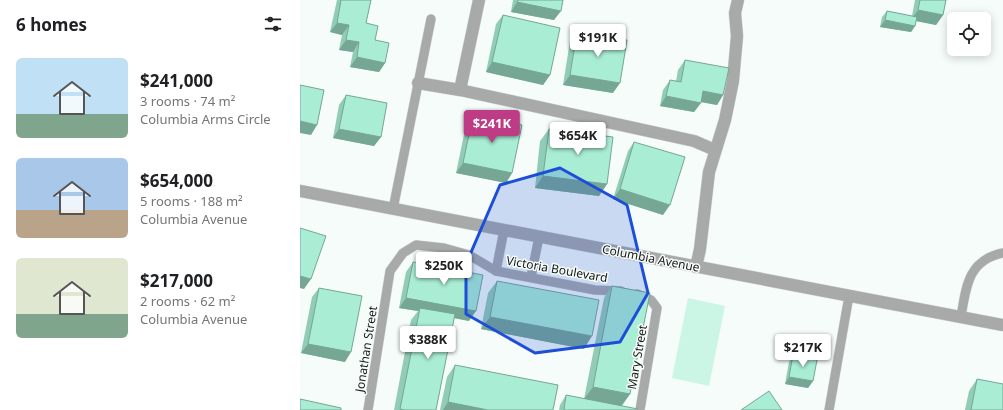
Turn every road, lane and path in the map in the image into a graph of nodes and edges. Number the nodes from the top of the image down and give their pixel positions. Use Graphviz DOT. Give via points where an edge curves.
graph roads {
  1 [pos="479,0"];
  2 [pos="738,0"];
  3 [pos="431,19"];
  4 [pos="418,83"];
  5 [pos="460,90"];
  6 [pos="715,150"];
  7 [pos="300,191"];
  8 [pos="392,209"];
  9 [pos="504,230"];
  10 [pos="539,237"];
  11 [pos="1003,253"];
  12 [pos="696,267"];
  13 [pos="496,271"];
  14 [pos="531,277"];
  15 [pos="387,292"];
  16 [pos="849,296"];
  17 [pos="657,308"];
  18 [pos="961,317"];
  19 [pos="1003,325"];
  20 [pos="368,410"];
  21 [pos="640,410"];
  22 [pos="829,410"];
  1 -- 5 [label="street"];
  2 -- 6 [label="street" via="735,13 737,36 733,81 725,120"];
  3 -- 4 [label="lane"];
  4 -- 5 [label="street"];
  4 -- 8 [label="lane"];
  5 -- 6 [label="street" via="694,141"];
  6 -- 12 [label="street" via="709,172"];
  7 -- 8 [label="street, Columbia Avenue"];
  8 -- 9 [label="street, Columbia Avenue"];
  9 -- 10 [label="street, Columbia Avenue"];
  9 -- 13 [label="lane"];
  10 -- 12 [label="street, Columbia Avenue"];
  10 -- 14 [label="lane"];
  11 -- 18 [label="lane" via="993,255 976,266"];
  12 -- 16 [label="street, Columbia Avenue"];
  13 -- 14 [label="lane, Victoria Boulevard"];
  13 -- 15 [label="lane, Victoria Boulevard" via="469,255 416,244 403,253 390,272"];
  14 -- 17 [label="lane, Victoria Boulevard" via="595,290 631,292 650,300"];
  15 -- 20 [label="lane, Jonathan Street"];
  16 -- 18 [label="street, Columbia Avenue"];
  16 -- 22 [label="lane"];
  17 -- 21 [label="lane, Mary Street"];
  18 -- 19 [label="street, Columbia Avenue"];
}
